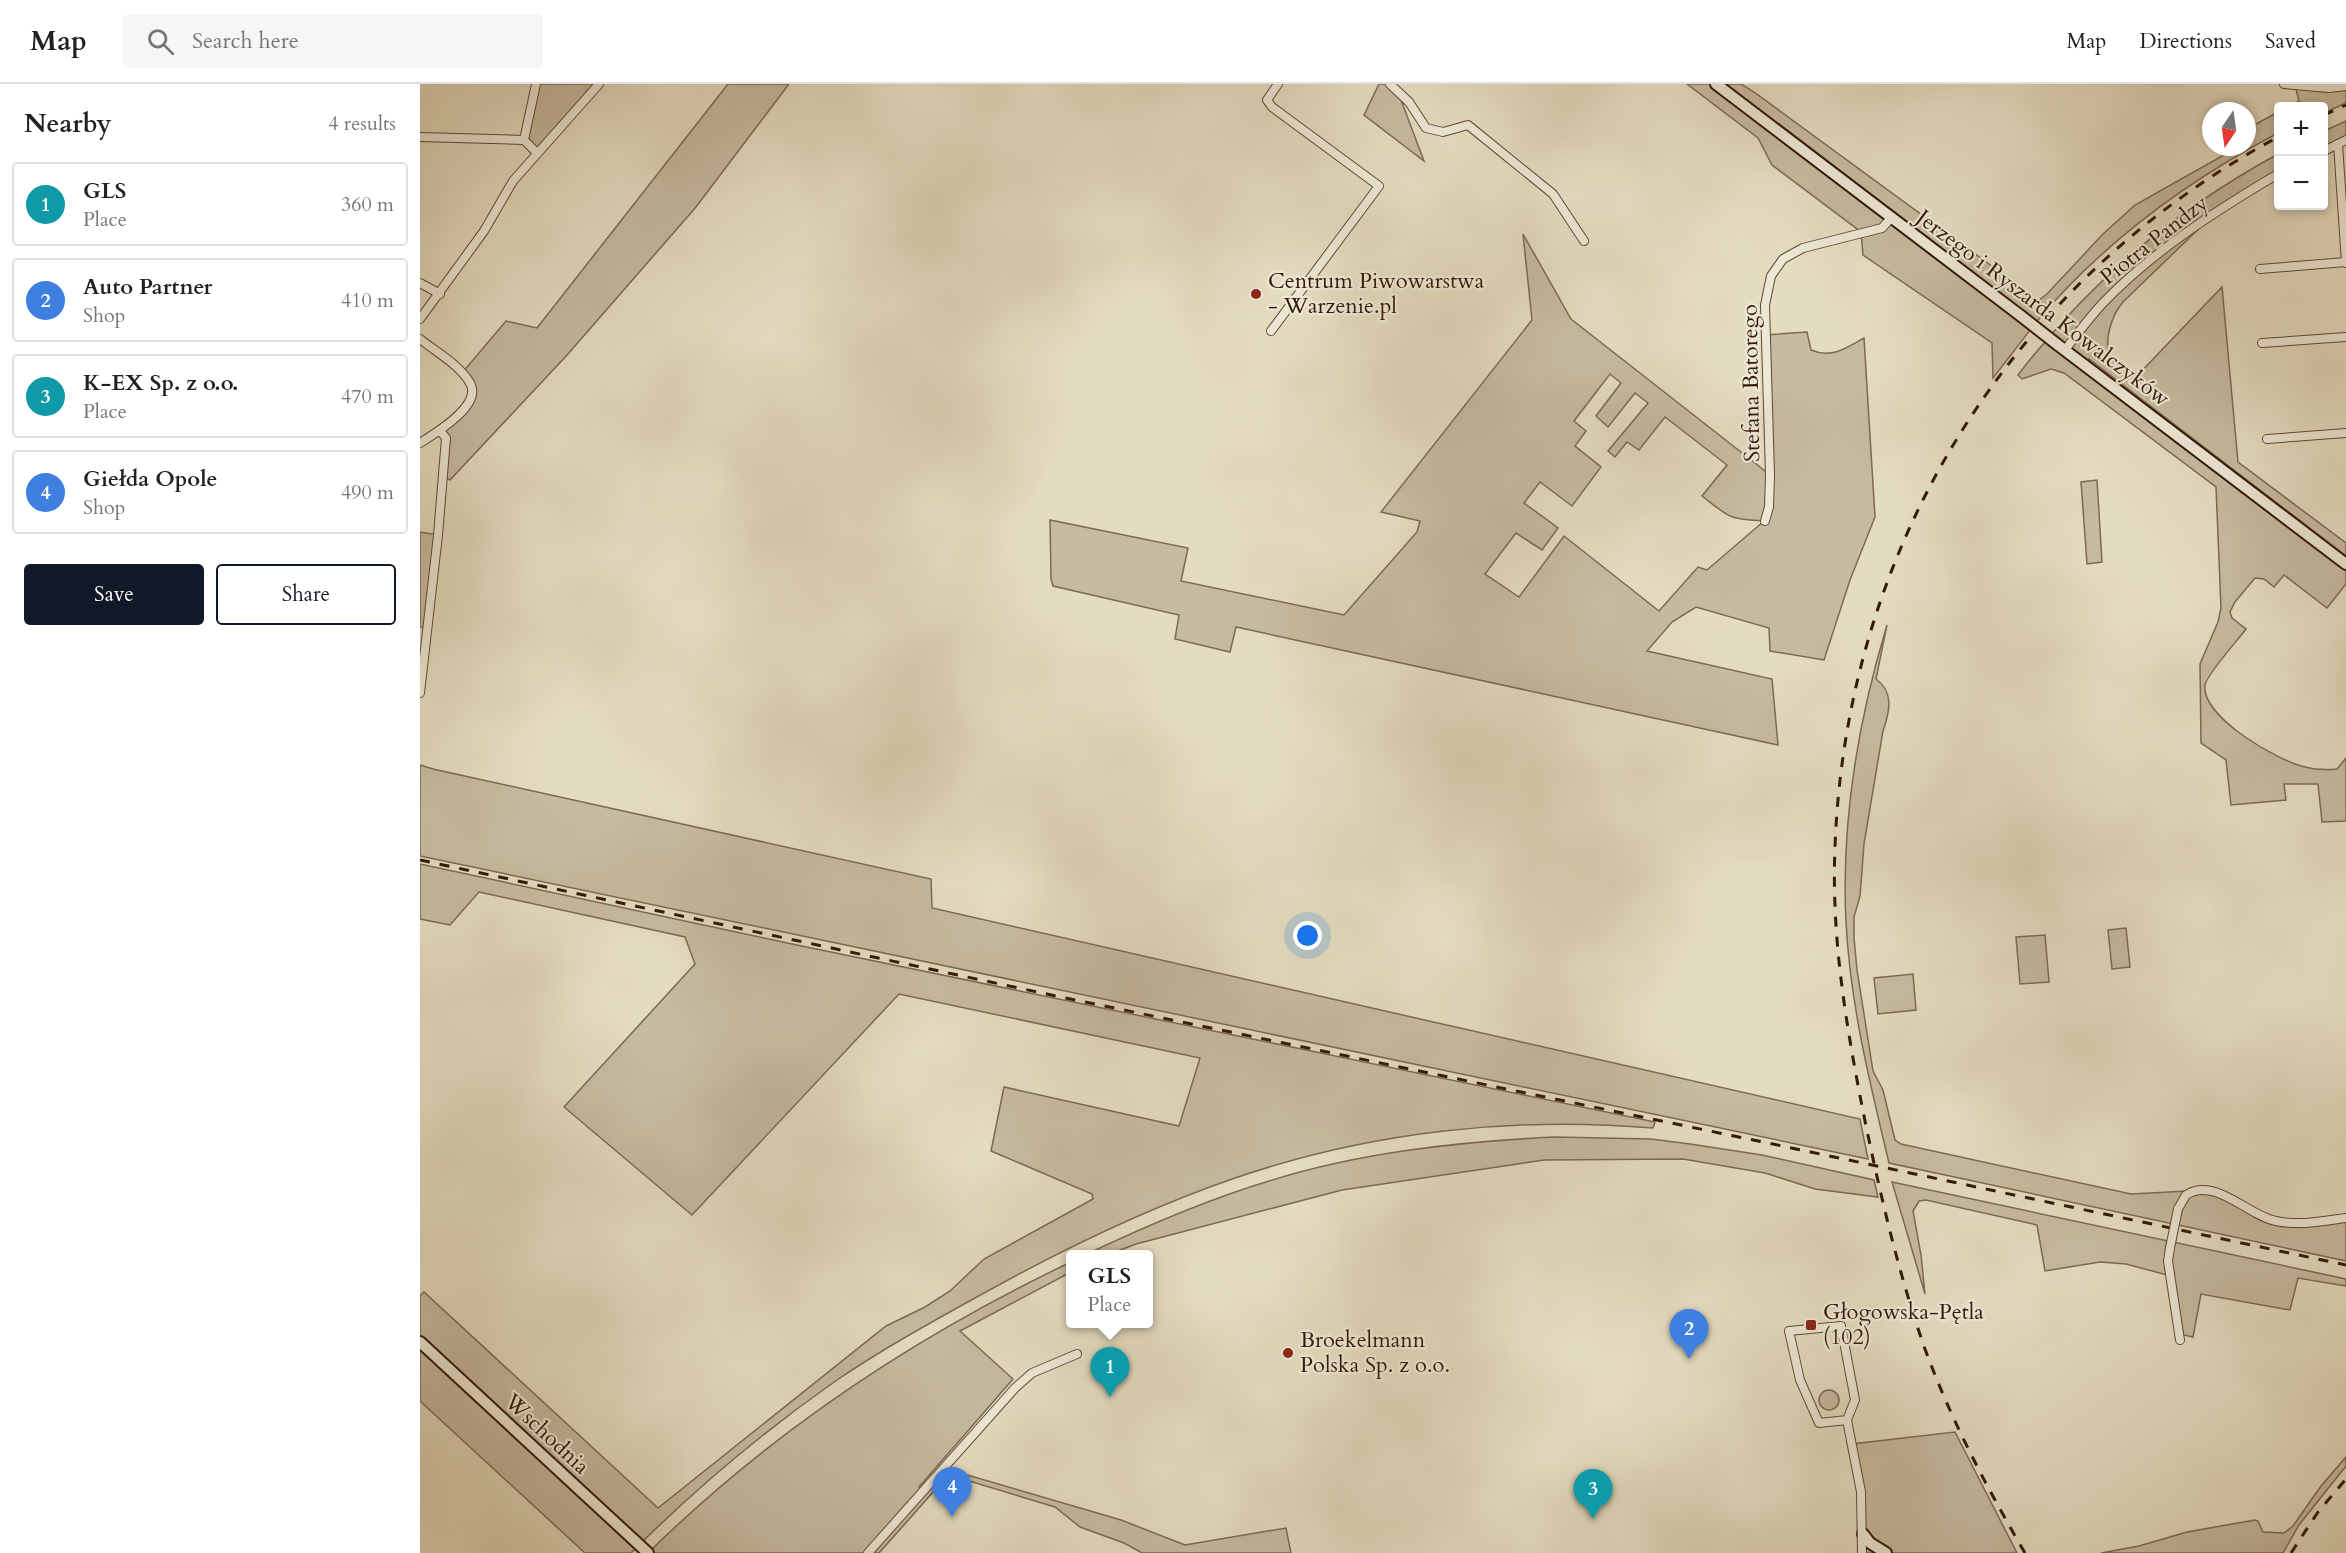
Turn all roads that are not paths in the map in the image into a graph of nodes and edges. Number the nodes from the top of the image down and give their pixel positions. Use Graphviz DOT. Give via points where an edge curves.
graph roads {
  1 [pos="536,84"];
  2 [pos="599,84"];
  3 [pos="1278,84"];
  4 [pos="1390,84"];
  5 [pos="1716,84"];
  6 [pos="2284,84"];
  7 [pos="2314,86"];
  8 [pos="2346,86"];
  9 [pos="420,137"];
  10 [pos="524,140"];
  11 [pos="2346,140"];
  12 [pos="2338,144"];
  13 [pos="2328,149"];
  14 [pos="537,153"];
  15 [pos="2274,176"];
  16 [pos="1891,218"];
  17 [pos="1584,241"];
  18 [pos="2346,262"];
  19 [pos="2260,269"];
  20 [pos="420,283"];
  21 [pos="440,294"];
  22 [pos="420,319"];
  23 [pos="1271,331"];
  24 [pos="2346,337"];
  25 [pos="420,339"];
  26 [pos="2262,343"];
  27 [pos="2062,348"];
  28 [pos="440,431"];
  29 [pos="2346,433"];
  30 [pos="2267,439"];
  31 [pos="420,443"];
  32 [pos="1765,521"];
  33 [pos="2346,564"];
  34 [pos="420,693"];
  35 [pos="2346,1218"];
  36 [pos="2180,1340"];
  37 [pos="420,1342"];
  38 [pos="1077,1354"];
  39 [pos="1847,1420"];
  40 [pos="1863,1534"];
  41 [pos="648,1553"];
  42 [pos="868,1553"];
  43 [pos="1862,1553"];
  44 [pos="1886,1553"];
  1 -- 10 [label="street"];
  2 -- 14 [label="street"];
  3 -- 23 [label="street" via="1267,100 1272,107 1379,186"];
  4 -- 17 [label="street" via="1409,102 1426,128 1443,132 1468,125 1553,194"];
  5 -- 16 [label="main road, Jerzego i Ryszarda Kowalczyków"];
  6 -- 7 [label="street"];
  7 -- 8 [label="street"];
  9 -- 10 [label="street"];
  10 -- 14 [label="street"];
  11 -- 12 [label="street"];
  12 -- 13 [label="street"];
  12 -- 18 [label="street"];
  14 -- 21 [label="street" via="513,181"];
  15 -- 27 [label="street, Piotra Pandzy" via="2157,256 2105,302"];
  16 -- 27 [label="main road, Jerzego i Ryszarda Kowalczyków, bridge"];
  16 -- 32 [label="street, Stefana Batorego" via="1882,228 1803,248 1783,259 1771,276 1765,305 1770,475"];
  18 -- 19 [label="street"];
  20 -- 21 [label="street"];
  21 -- 22 [label="street"];
  24 -- 26 [label="street"];
  25 -- 28 [label="street" via="462,373 473,393 468,405"];
  27 -- 33 [label="main road, Jerzego i Ryszarda Kowalczyków"];
  28 -- 31 [label="street"];
  28 -- 34 [label="street" via="446,438"];
  29 -- 30 [label="street"];
  35 -- 36 [label="street, bridge" via="2303,1223 2273,1221 2223,1195 2200,1190 2186,1195 2178,1209 2168,1262"];
  37 -- 41 [label="main road, Wschodnia"];
  38 -- 42 [label="street" via="1032,1373 1015,1388"];
  39 -- 39 [label="street" via="1855,1400 1841,1326 1789,1331 1800,1380 1819,1423"];
  39 -- 40 [label="street" via="1861,1492"];
  40 -- 43 [label="street"];
  40 -- 44 [label="main road"];
}
